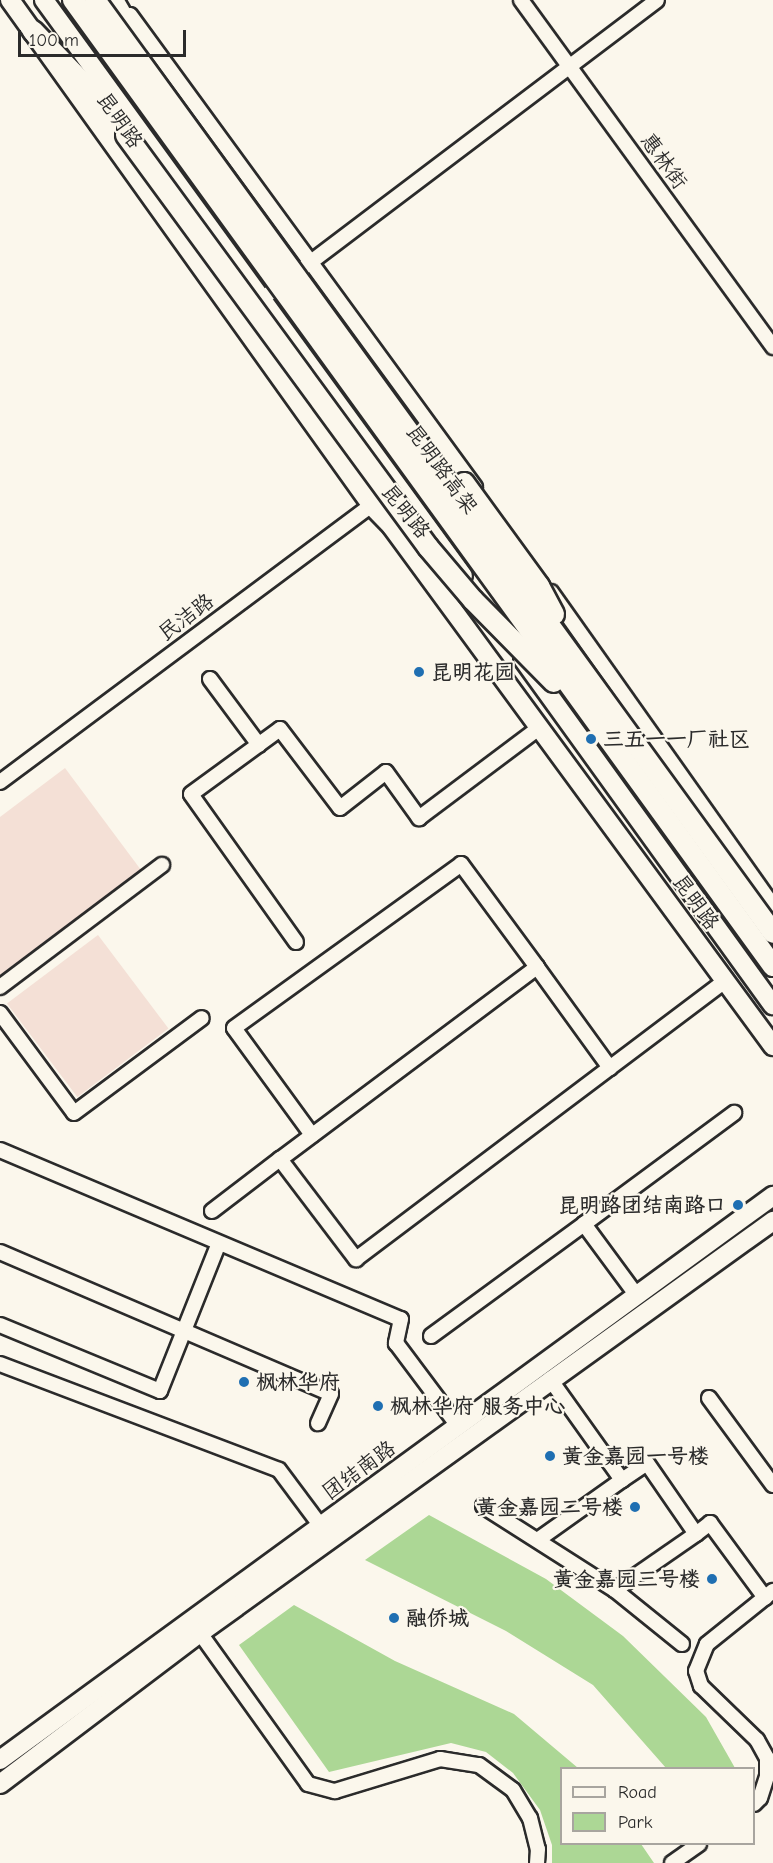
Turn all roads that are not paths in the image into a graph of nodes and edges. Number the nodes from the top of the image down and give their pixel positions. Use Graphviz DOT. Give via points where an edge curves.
graph roads {
  1 [pos="10,0"];
  2 [pos="44,0"];
  3 [pos="73,0"];
  4 [pos="95,0"];
  5 [pos="114,0"];
  6 [pos="521,0"];
  7 [pos="657,0"];
  8 [pos="33,31"];
  9 [pos="570,67"];
  10 [pos="312,261"];
  11 [pos="262,299"];
  12 [pos="773,347"];
  13 [pos="398,486"];
  14 [pos="372,506"];
  15 [pos="586,675"];
  16 [pos="210,679"];
  17 [pos="598,726"];
  18 [pos="540,727"];
  19 [pos="259,745"];
  20 [pos="0,782"];
  21 [pos="162,865"];
  22 [pos="773,906"];
  23 [pos="773,933"];
  24 [pos="296,942"];
  25 [pos="773,966"];
  26 [pos="537,967"];
  27 [pos="726,980"];
  28 [pos="0,987"];
  29 [pos="773,1005"];
  30 [pos="0,1013"];
  31 [pos="202,1018"];
  32 [pos="773,1046"];
  33 [pos="609,1068"];
  34 [pos="734,1113"];
  35 [pos="312,1136"];
  36 [pos="0,1150"];
  37 [pos="280,1159"];
  38 [pos="773,1196"];
  39 [pos="212,1211"];
  40 [pos="773,1221"];
  41 [pos="584,1224"];
  42 [pos="219,1243"];
  43 [pos="0,1252"];
  44 [pos="637,1296"];
  45 [pos="0,1325"];
  46 [pos="184,1332"];
  47 [pos="431,1336"];
  48 [pos="0,1364"];
  49 [pos="550,1379"];
  50 [pos="709,1398"];
  51 [pos="318,1424"];
  52 [pos="458,1426"];
  53 [pos="622,1480"];
  54 [pos="773,1485"];
  55 [pos="483,1506"];
  56 [pos="320,1525"];
  57 [pos="696,1534"];
  58 [pos="539,1539"];
  59 [pos="615,1590"];
  60 [pos="769,1595"];
  61 [pos="196,1628"];
  62 [pos="682,1644"];
  63 [pos="0,1760"];
  64 [pos="0,1784"];
  65 [pos="755,1801"];
  66 [pos="698,1845"];
  67 [pos="537,1863"];
  68 [pos="672,1863"];
  1 -- 8 [label="main road, 昆明路"];
  2 -- 11 [label="main road, 昆明路"];
  3 -- 17 [label="highway, 昆明路高架, bridge"];
  4 -- 15 [label="highway, 昆明路高架, bridge"];
  5 -- 10 [label="street"];
  5 -- 15 [label="highway, bridge" via="138,45 539,586"];
  6 -- 9 [label="street, 惠林街"];
  7 -- 9 [label="street"];
  8 -- 14 [label="main road, 昆明路" via="90,117"];
  8 -- 17 [label="highway, bridge" via="101,102 428,547 473,600"];
  9 -- 10 [label="street"];
  9 -- 12 [label="street, 惠林街"];
  10 -- 11 [label="street"];
  10 -- 22 [label="street"];
  11 -- 13 [label="main road, 昆明路"];
  13 -- 14 [label="street, 民洁路"];
  13 -- 29 [label="main road, 昆明路"];
  14 -- 18 [label="main road, 昆明路" via="392,527"];
  14 -- 20 [label="street, 民洁路"];
  15 -- 23 [label="highway, 昆明路高架, bridge"];
  16 -- 19 [label="street"];
  17 -- 25 [label="highway, 昆明路高架, bridge"];
  18 -- 19 [label="street" via="419,818 386,772 340,808 280,729"];
  18 -- 27 [label="main road, 昆明路"];
  19 -- 24 [label="street" via="191,794"];
  21 -- 28 [label="street"];
  26 -- 33 [label="street"];
  26 -- 35 [label="street"];
  26 -- 35 [label="street" via="462,864 234,1028"];
  27 -- 32 [label="main road, 昆明路"];
  27 -- 33 [label="street"];
  30 -- 31 [label="street" via="74,1113"];
  33 -- 37 [label="street" via="356,1259"];
  34 -- 41 [label="street"];
  35 -- 37 [label="street"];
  36 -- 42 [label="street"];
  37 -- 39 [label="street"];
  38 -- 44 [label="main road, 团结南路"];
  40 -- 49 [label="main road, 团结南路"];
  41 -- 44 [label="street"];
  41 -- 47 [label="street"];
  42 -- 46 [label="street"];
  42 -- 52 [label="street" via="401,1319 396,1343"];
  43 -- 46 [label="street"];
  44 -- 52 [label="main road, 团结南路"];
  45 -- 46 [label="street" via="160,1391"];
  46 -- 51 [label="street" via="331,1394"];
  48 -- 56 [label="street" via="279,1470"];
  49 -- 53 [label="street"];
  49 -- 61 [label="main road, 团结南路"];
  50 -- 54 [label="street"];
  52 -- 56 [label="main road, 团结南路"];
  53 -- 57 [label="street" via="647,1462"];
  53 -- 58 [label="street"];
  55 -- 58 [label="street"];
  56 -- 61 [label="main road, 团结南路"];
  57 -- 59 [label="street"];
  57 -- 60 [label="street" via="711,1523"];
  58 -- 59 [label="street"];
  59 -- 62 [label="street"];
  60 -- 65 [label="street" via="707,1644 696,1671 701,1686 757,1740 767,1758 764,1787"];
  61 -- 63 [label="main road, 团结南路"];
  61 -- 64 [label="main road, 团结南路"];
  61 -- 67 [label="street" via="308,1784 335,1791 440,1759 479,1765 513,1790 530,1818 538,1849"];
  66 -- 68 [label="street"];
}
